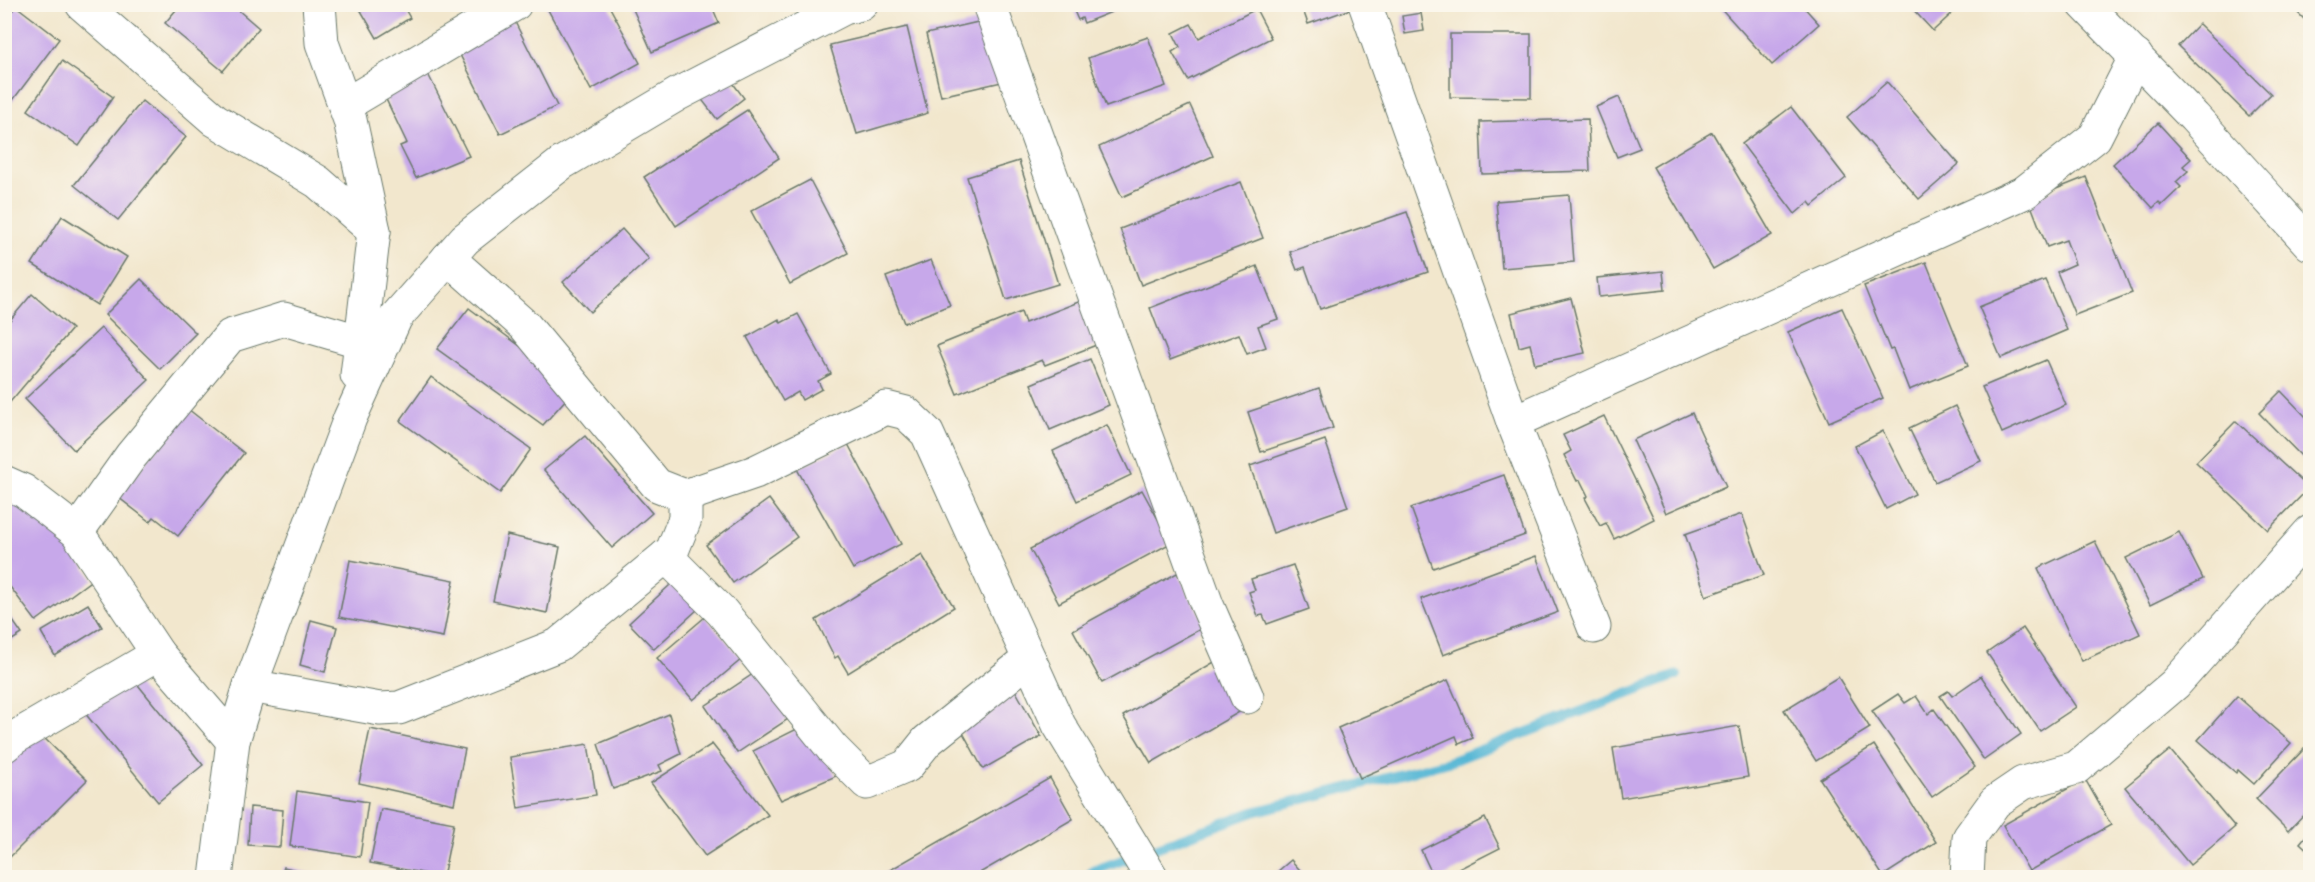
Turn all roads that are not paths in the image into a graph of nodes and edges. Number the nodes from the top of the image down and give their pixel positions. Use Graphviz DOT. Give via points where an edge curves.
graph roads {
  1 [pos="82,4"];
  2 [pos="319,4"];
  3 [pos="515,4"];
  4 [pos="861,4"];
  5 [pos="989,4"];
  6 [pos="1365,4"];
  7 [pos="2084,4"];
  8 [pos="810,14"];
  9 [pos="2136,56"];
  10 [pos="345,105"];
  11 [pos="374,231"];
  12 [pos="2310,244"];
  13 [pos="448,258"];
  14 [pos="362,342"];
  15 [pos="350,418"];
  16 [pos="1513,422"];
  17 [pos="4,482"];
  18 [pos="685,496"];
  19 [pos="77,532"];
  20 [pos="2310,532"];
  21 [pos="666,556"];
  22 [pos="1594,627"];
  23 [pos="158,654"];
  24 [pos="1029,659"];
  25 [pos="250,686"];
  26 [pos="1247,697"];
  27 [pos="233,741"];
  28 [pos="4,746"];
  29 [pos="1152,877"];
  30 [pos="216,878"];
  31 [pos="1968,878"];
  1 -- 11 [label="street" via="215,120 318,182"];
  2 -- 10 [label="street" via="322,43"];
  3 -- 10 [label="street"];
  4 -- 8 [label="street"];
  5 -- 26 [label="street" via="1207,605"];
  6 -- 16 [label="street"];
  7 -- 9 [label="street"];
  8 -- 13 [label="street" via="562,163 465,239"];
  9 -- 12 [label="street"];
  9 -- 16 [label="street" via="2095,137 2025,192"];
  10 -- 11 [label="street"];
  11 -- 14 [label="street"];
  13 -- 15 [label="street" via="396,317"];
  13 -- 18 [label="street" via="525,326 657,485"];
  14 -- 15 [label="street"];
  14 -- 19 [label="street" via="284,319 230,336 130,456"];
  15 -- 25 [label="street"];
  16 -- 22 [label="street"];
  17 -- 19 [label="street" via="24,491"];
  18 -- 21 [label="street" via="685,519 672,551"];
  18 -- 24 [label="street" via="755,472 886,408 906,413 927,433"];
  19 -- 23 [label="street"];
  20 -- 31 [label="street" via="2175,684 2076,768 2023,783 1995,802 1969,838"];
  21 -- 24 [label="street" via="722,612 832,748 867,783 907,766 927,741"];
  21 -- 25 [label="street" via="558,645 399,708 381,709"];
  23 -- 27 [label="street"];
  23 -- 28 [label="street"];
  24 -- 29 [label="street" via="1059,724"];
  25 -- 27 [label="street"];
  27 -- 30 [label="street"];
}
